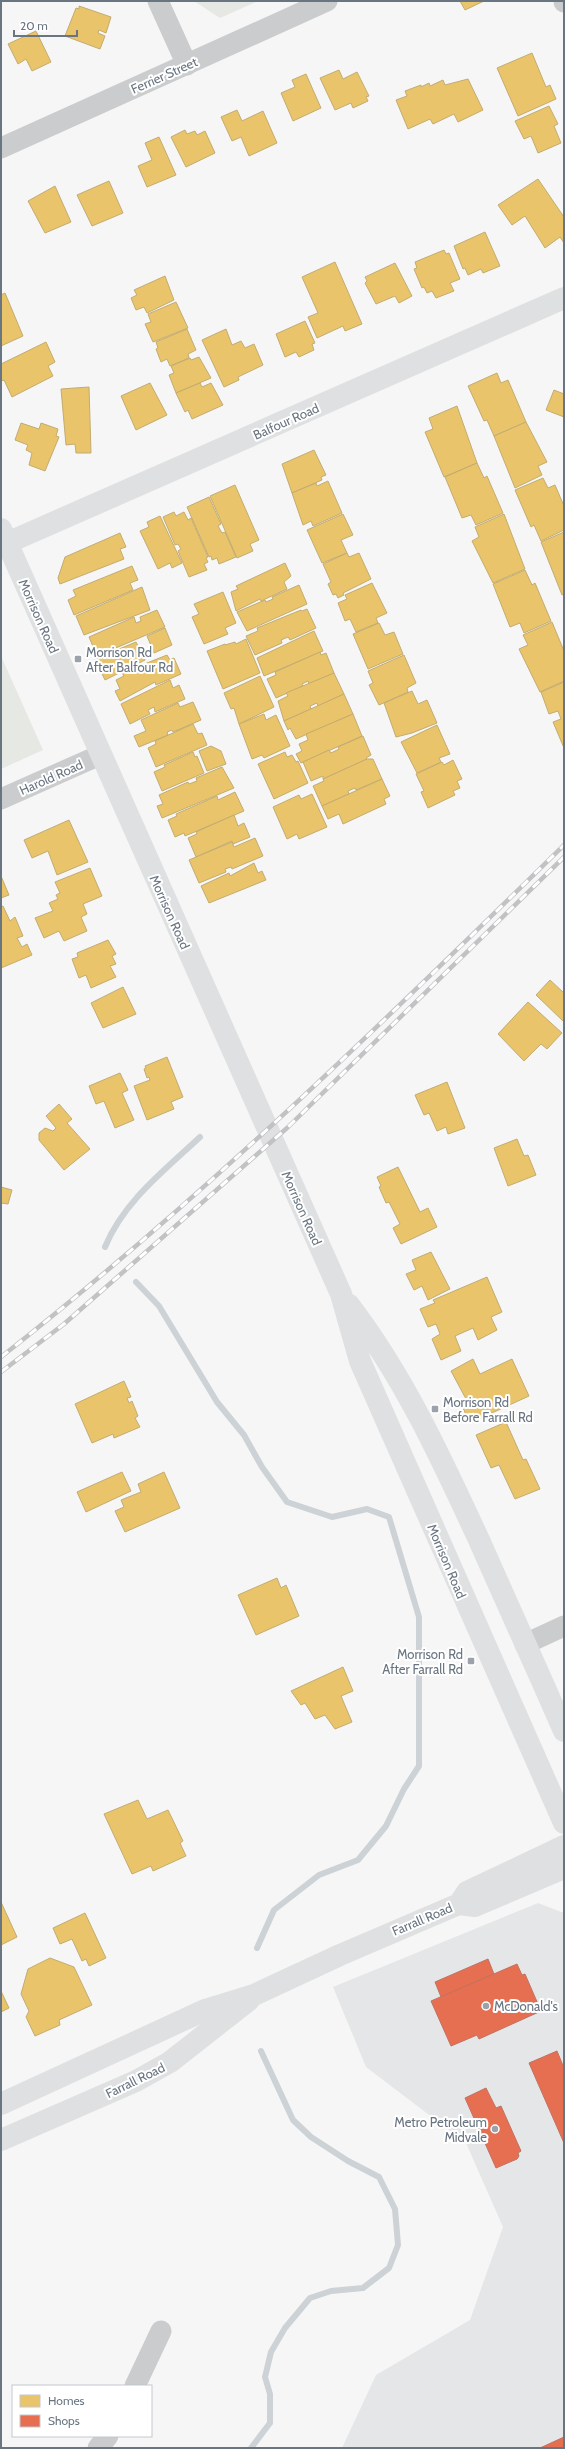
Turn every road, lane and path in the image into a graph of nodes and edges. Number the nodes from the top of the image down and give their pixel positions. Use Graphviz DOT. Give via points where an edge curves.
graph roads {
  1 [pos="158,1"];
  2 [pos="327,1"];
  3 [pos="186,65"];
  4 [pos="1,148"];
  5 [pos="564,298"];
  6 [pos="4,536"];
  7 [pos="100,756"];
  8 [pos="1,799"];
  9 [pos="341,1294"];
  10 [pos="564,1626"];
  11 [pos="525,1644"];
  12 [pos="564,1730"];
  13 [pos="564,1823"];
  14 [pos="564,1846"];
  15 [pos="564,1868"];
  16 [pos="459,1904"];
  17 [pos="254,1995"];
  18 [pos="138,2042"];
  19 [pos="156,2070"];
  20 [pos="36,2088"];
  21 [pos="1,2104"];
  22 [pos="50,2119"];
  23 [pos="1,2140"];
  24 [pos="161,2331"];
  25 [pos="135,2385"];
  26 [pos="107,2437"];
  27 [pos="98,2448"];
  1 -- 3 [label="street"];
  2 -- 3 [label="street, Ferrier Street"];
  3 -- 4 [label="street, Ferrier Street"];
  5 -- 6 [label="main road, Balfour Road"];
  6 -- 7 [label="main road, Morrison Road"];
  7 -- 8 [label="street, Harold Road"];
  7 -- 9 [label="main road, Morrison Road"];
  9 -- 11 [label="main road, Morrison Road" via="376,1340 407,1392 443,1462"];
  9 -- 13 [label="main road, Morrison Road" via="360,1361"];
  10 -- 11 [label="street"];
  11 -- 12 [label="main road, Morrison Road"];
  14 -- 16 [label="main road, Farrall Road" via="467,1892"];
  15 -- 16 [label="main road, Farrall Road" via="475,1906"];
  16 -- 17 [label="main road, Farrall Road"];
  17 -- 18 [label="main road, Farrall Road" via="205,2010"];
  17 -- 19 [label="main road, Farrall Road" via="213,2030"];
  18 -- 19 [label="main road"];
  18 -- 20 [label="main road, Farrall Road"];
  19 -- 22 [label="main road, Farrall Road"];
  20 -- 21 [label="main road, Farrall Road"];
  20 -- 22 [label="main road"];
  22 -- 23 [label="main road, Farrall Road"];
  24 -- 25 [label="street"];
  26 -- 27 [label="street"];
}
